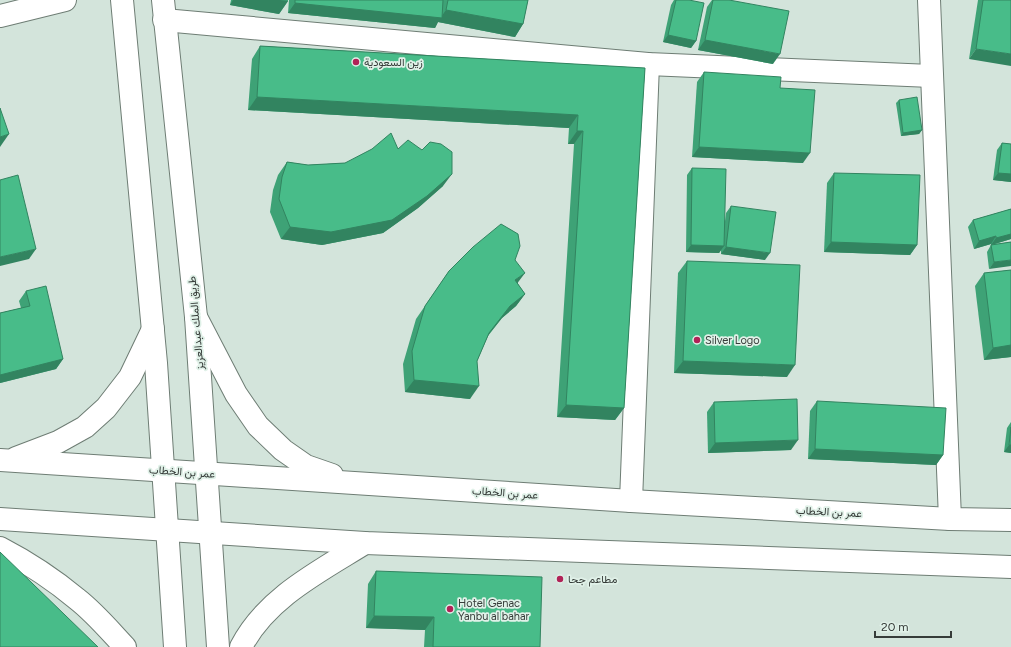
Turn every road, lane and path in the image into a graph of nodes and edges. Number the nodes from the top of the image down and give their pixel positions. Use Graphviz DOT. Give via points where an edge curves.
graph roads {
  1 [pos="64,0"];
  2 [pos="122,0"];
  3 [pos="929,0"];
  4 [pos="164,10"];
  5 [pos="0,16"];
  6 [pos="648,64"];
  7 [pos="931,76"];
  8 [pos="196,317"];
  9 [pos="153,329"];
  10 [pos="5,461"];
  11 [pos="164,471"];
  12 [pos="207,474"];
  13 [pos="356,483"];
  14 [pos="631,501"];
  15 [pos="0,519"];
  16 [pos="950,519"];
  17 [pos="1011,520"];
  18 [pos="168,530"];
  19 [pos="210,533"];
  20 [pos="365,543"];
  21 [pos="0,548"];
  22 [pos="1011,567"];
  23 [pos="124,647"];
  24 [pos="175,647"];
  25 [pos="218,647"];
  26 [pos="241,647"];
  1 -- 5 [label="street"];
  2 -- 9 [label="street"];
  3 -- 7 [label="street"];
  4 -- 6 [label="street"];
  4 -- 8 [label="street, طريق الملك عبدالعزيز"];
  6 -- 7 [label="street"];
  6 -- 14 [label="street"];
  7 -- 16 [label="street"];
  8 -- 12 [label="street, طريق الملك عبدالعزيز"];
  8 -- 13 [label="street" via="236,394 258,426 283,450 306,466"];
  9 -- 10 [label="street" via="130,377 106,408 85,427 58,442"];
  9 -- 11 [label="street"];
  10 -- 11 [label="street, عمر بن الخطاب"];
  11 -- 12 [label="street, عمر بن الخطاب"];
  11 -- 18 [label="street"];
  12 -- 13 [label="street, عمر بن الخطاب"];
  12 -- 19 [label="street, طريق الملك عبدالعزيز"];
  13 -- 14 [label="street, عمر بن الخطاب"];
  14 -- 16 [label="street, عمر بن الخطاب"];
  15 -- 18 [label="street"];
  16 -- 17 [label="street, عمر بن الخطاب"];
  18 -- 19 [label="street"];
  18 -- 24 [label="street"];
  19 -- 20 [label="street"];
  19 -- 25 [label="street, طريق الملك عبدالعزيز"];
  20 -- 22 [label="street"];
  20 -- 26 [label="street" via="300,584 264,613"];
  21 -- 23 [label="street" via="53,580 78,599"];
}
